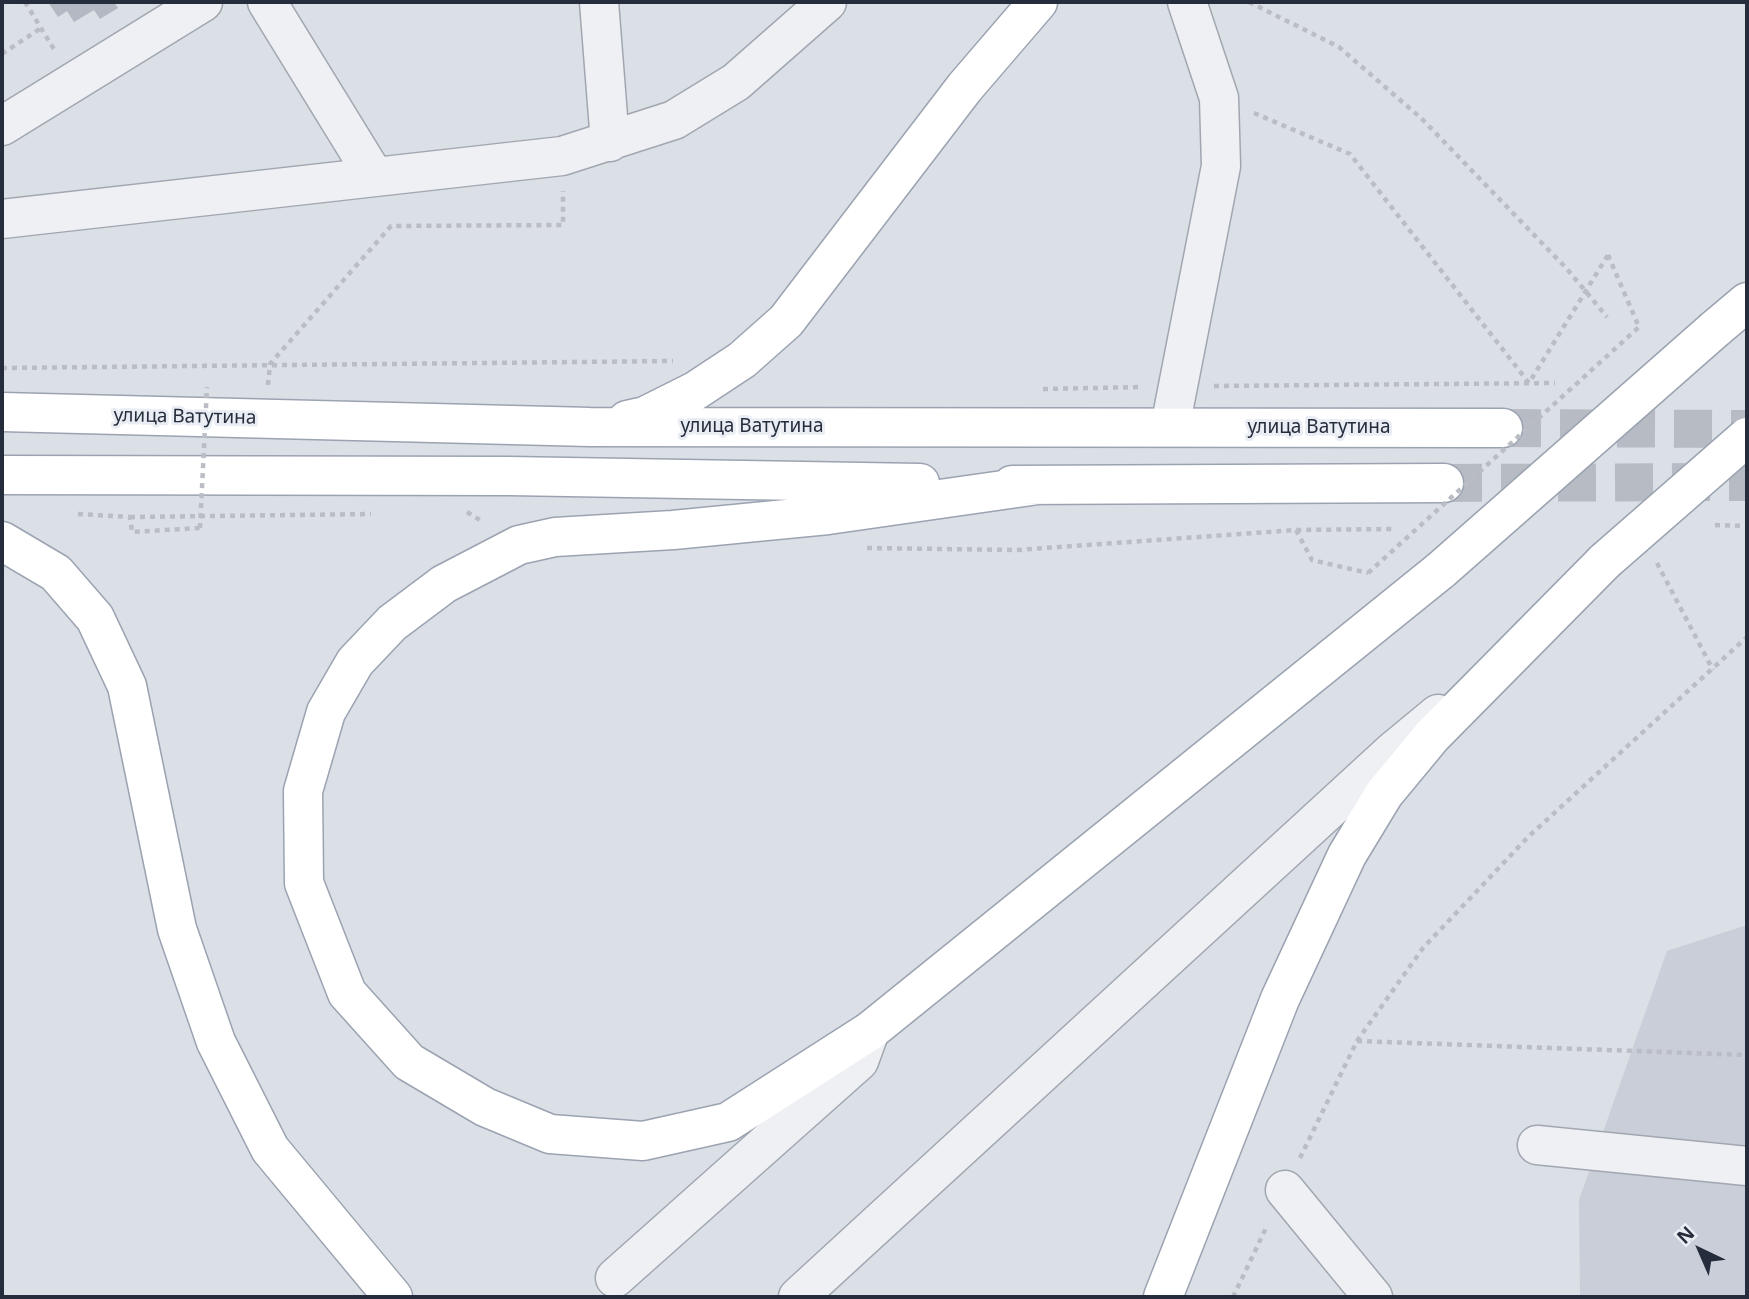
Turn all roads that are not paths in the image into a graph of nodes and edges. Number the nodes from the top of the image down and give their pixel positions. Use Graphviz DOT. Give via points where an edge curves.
graph roads {
  1 [pos="203,2"];
  2 [pos="267,2"];
  3 [pos="599,2"];
  4 [pos="827,2"];
  5 [pos="1038,2"];
  6 [pos="1187,2"];
  7 [pos="2,126"];
  8 [pos="610,142"];
  9 [pos="374,176"];
  10 [pos="2,219"];
  11 [pos="1747,302"];
  12 [pos="2,412"];
  13 [pos="590,427"];
  14 [pos="1170,427"];
  15 [pos="1503,428"];
  16 [pos="1747,437"];
  17 [pos="2,475"];
  18 [pos="1444,483"];
  19 [pos="1038,485"];
  20 [pos="2,541"];
  21 [pos="1510,655"];
  22 [pos="870,1031"];
  23 [pos="1537,1145"];
  24 [pos="1747,1166"];
  25 [pos="1285,1190"];
  26 [pos="615,1278"];
  27 [pos="393,1297"];
  28 [pos="798,1297"];
  29 [pos="1163,1297"];
  30 [pos="1373,1297"];
  1 -- 7 [label="street"];
  2 -- 9 [label="street"];
  3 -- 8 [label="street"];
  4 -- 8 [label="street" via="736,82 674,120"];
  5 -- 13 [label="main road" via="965,87 786,321 742,360 695,391 645,416"];
  6 -- 14 [label="street" via="1219,98 1221,166"];
  8 -- 9 [label="street" via="562,156"];
  9 -- 10 [label="street"];
  11 -- 22 [label="main road, bridge" via="1441,570"];
  12 -- 13 [label="main road, улица Ватутина"];
  13 -- 14 [label="main road, улица Ватутина"];
  14 -- 15 [label="main road, улица Ватутина"];
  16 -- 21 [label="main road, bridge" via="1605,561"];
  17 -- 19 [label="main road" via="509,476"];
  18 -- 19 [label="main road"];
  19 -- 22 [label="main road" via="828,515 555,537 519,545 444,584 392,623 355,662 326,712 303,791 304,883 347,993 409,1062 474,1100 550,1134 643,1141 729,1122"];
  20 -- 27 [label="main road" via="56,573 95,618 127,686 177,929 215,1042 270,1149"];
  21 -- 28 [label="street" via="1392,752"];
  21 -- 29 [label="main road" via="1384,794 1347,855 1280,999"];
  22 -- 26 [label="street" via="859,1061"];
  23 -- 24 [label="street"];
  25 -- 30 [label="street"];
}
